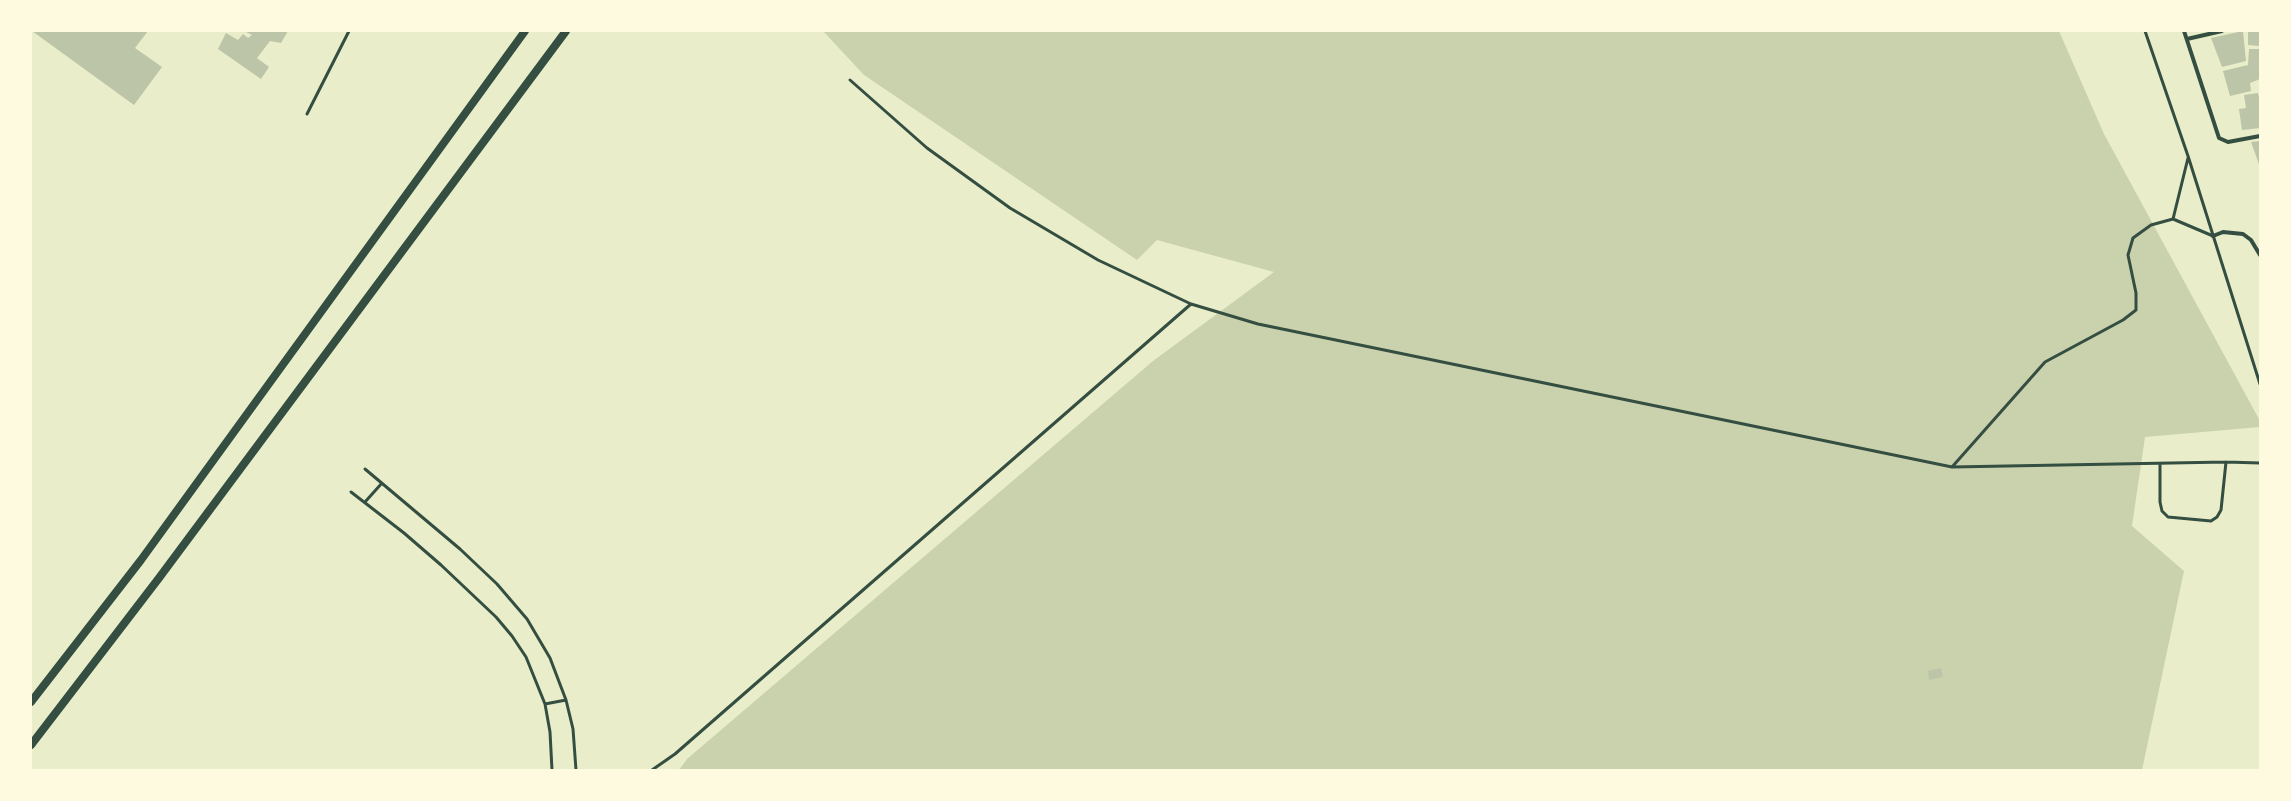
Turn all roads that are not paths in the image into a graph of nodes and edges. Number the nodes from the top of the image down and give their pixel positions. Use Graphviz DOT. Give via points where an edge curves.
graph roads {
  1 [pos="348,31"];
  2 [pos="525,31"];
  3 [pos="566,31"];
  4 [pos="2145,31"];
  5 [pos="2184,31"];
  6 [pos="2222,31"];
  7 [pos="2187,39"];
  8 [pos="850,80"];
  9 [pos="307,114"];
  10 [pos="2260,136"];
  11 [pos="2188,156"];
  12 [pos="2173,219"];
  13 [pos="2213,236"];
  14 [pos="2260,255"];
  15 [pos="1191,304"];
  16 [pos="2260,384"];
  17 [pos="2226,462"];
  18 [pos="2260,463"];
  19 [pos="2160,464"];
  20 [pos="1952,467"];
  21 [pos="365,469"];
  22 [pos="382,483"];
  23 [pos="351,492"];
  24 [pos="365,502"];
  25 [pos="566,700"];
  26 [pos="31,702"];
  27 [pos="545,704"];
  28 [pos="31,745"];
  29 [pos="552,770"];
  30 [pos="576,770"];
  31 [pos="652,770"];
  1 -- 9 [label="lane"];
  2 -- 26 [label="main road" via="146,554"];
  3 -- 28 [label="main road" via="164,572"];
  4 -- 11 [label="lane"];
  5 -- 7 [label="street"];
  6 -- 7 [label="street"];
  7 -- 10 [label="street" via="2219,138 2228,142"];
  8 -- 15 [label="lane" via="927,148 1010,208 1098,260"];
  11 -- 12 [label="lane"];
  11 -- 13 [label="lane"];
  12 -- 13 [label="lane"];
  12 -- 20 [label="lane" via="2151,225 2133,238 2128,255 2136,293 2136,310 2123,320 2045,362"];
  13 -- 14 [label="street" via="2223,232 2243,234 2251,240"];
  13 -- 16 [label="lane"];
  15 -- 20 [label="lane" via="1258,324"];
  15 -- 31 [label="lane" via="674,754"];
  17 -- 18 [label="lane"];
  17 -- 19 [label="lane"];
  17 -- 19 [label="lane" via="2221,510 2211,521 2168,516 2162,511"];
  19 -- 20 [label="lane"];
  21 -- 22 [label="lane"];
  22 -- 24 [label="lane"];
  22 -- 25 [label="lane" via="460,548 512,600 539,638 556,672"];
  23 -- 24 [label="lane"];
  24 -- 27 [label="lane" via="441,565 496,617 526,657"];
  25 -- 27 [label="lane"];
  25 -- 30 [label="lane" via="573,729"];
  27 -- 29 [label="lane" via="550,732"];
}
